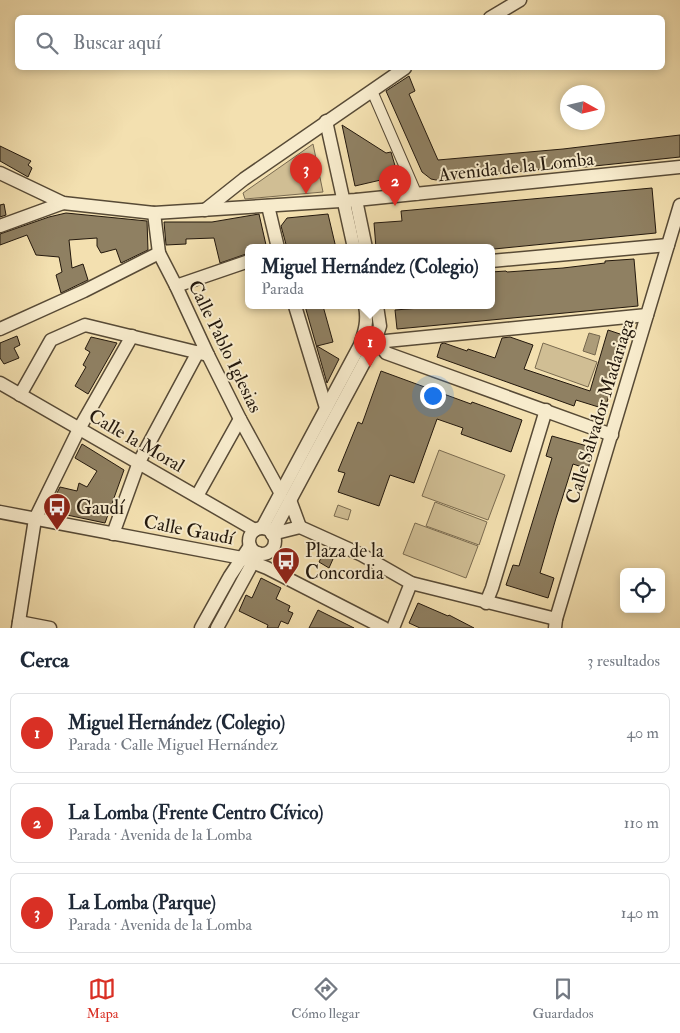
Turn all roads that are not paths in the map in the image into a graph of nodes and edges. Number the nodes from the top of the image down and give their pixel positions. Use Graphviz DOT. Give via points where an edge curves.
graph roads {
  1 [pos="520,0"];
  2 [pos="495,15"];
  3 [pos="402,70"];
  4 [pos="372,91"];
  5 [pos="326,120"];
  6 [pos="680,168"];
  7 [pos="0,173"];
  8 [pos="417,195"];
  9 [pos="350,201"];
  10 [pos="63,203"];
  11 [pos="680,205"];
  12 [pos="268,206"];
  13 [pos="205,210"];
  14 [pos="154,213"];
  15 [pos="0,226"];
  16 [pos="277,244"];
  17 [pos="354,244"];
  18 [pos="365,244"];
  19 [pos="668,245"];
  20 [pos="159,253"];
  21 [pos="495,261"];
  22 [pos="245,262"];
  23 [pos="176,286"];
  24 [pos="296,309"];
  25 [pos="365,309"];
  26 [pos="377,309"];
  27 [pos="647,315"];
  28 [pos="0,329"];
  29 [pos="132,336"];
  30 [pos="378,346"];
  31 [pos="203,354"];
  32 [pos="0,383"];
  33 [pos="20,395"];
  34 [pos="326,408"];
  35 [pos="546,410"];
  36 [pos="240,419"];
  37 [pos="79,429"];
  38 [pos="612,435"];
  39 [pos="139,462"];
  40 [pos="196,496"];
  41 [pos="285,496"];
  42 [pos="0,512"];
  43 [pos="35,519"];
  44 [pos="300,527"];
  45 [pos="263,531"];
  46 [pos="113,534"];
  47 [pos="251,554"];
  48 [pos="411,583"];
  49 [pos="486,603"];
  50 [pos="555,624"];
  51 [pos="19,625"];
  52 [pos="50,628"];
  53 [pos="201,628"];
  54 [pos="217,628"];
  55 [pos="384,628"];
  56 [pos="393,628"];
  1 -- 2 [label="street"];
  3 -- 4 [label="street"];
  4 -- 5 [label="street"];
  4 -- 8 [label="street"];
  5 -- 9 [label="street"];
  5 -- 13 [label="street"];
  6 -- 8 [label="street, Avenida de la Lomba"];
  7 -- 10 [label="street"];
  8 -- 9 [label="street, Avenida de la Lomba"];
  9 -- 12 [label="street, Avenida de la Lomba"];
  9 -- 17 [label="street"];
  9 -- 18 [label="street"];
  10 -- 14 [label="street, Avenida de la Lomba"];
  10 -- 15 [label="street"];
  11 -- 19 [label="street, Calle Salvador Madariaga"];
  12 -- 13 [label="street, Avenida de la Lomba"];
  12 -- 16 [label="street"];
  13 -- 14 [label="street, Avenida de la Lomba"];
  14 -- 20 [label="street, Calle Pablo Iglesias"];
  19 -- 21 [label="street"];
  19 -- 27 [label="street, Calle Salvador Madariaga"];
  20 -- 23 [label="street, Calle Pablo Iglesias"];
  20 -- 28 [label="street"];
  22 -- 23 [label="street"];
  23 -- 31 [label="street, Calle Pablo Iglesias"];
  24 -- 34 [label="street"];
  25 -- 34 [label="street" via="366,324 360,345"];
  26 -- 30 [label="street"];
  27 -- 30 [label="street" via="386,341"];
  27 -- 38 [label="street, Calle Salvador Madariaga"];
  29 -- 31 [label="street"];
  29 -- 33 [label="street" via="85,325 50,340"];
  29 -- 37 [label="street"];
  30 -- 35 [label="street" via="386,353"];
  30 -- 41 [label="street"];
  31 -- 36 [label="street, Calle Pablo Iglesias"];
  31 -- 39 [label="street"];
  32 -- 33 [label="street, Calle la Moral"];
  33 -- 37 [label="street, Calle la Moral"];
  34 -- 41 [label="street"];
  35 -- 38 [label="street"];
  35 -- 49 [label="street"];
  36 -- 40 [label="street"];
  36 -- 41 [label="street, Calle Pablo Iglesias"];
  37 -- 39 [label="street, Calle la Moral"];
  37 -- 43 [label="street"];
  38 -- 50 [label="street, Calle Salvador Madariaga"];
  39 -- 40 [label="street, Calle la Moral"];
  39 -- 46 [label="street"];
  40 -- 45 [label="street, Calle la Moral"];
  41 -- 44 [label="street, Calle Pablo Iglesias"];
  41 -- 45 [label="street"];
  42 -- 43 [label="street, Calle Gaudí"];
  43 -- 46 [label="street, Calle Gaudí"];
  43 -- 51 [label="street"];
  44 -- 45 [label="street"];
  44 -- 48 [label="street" via="362,555"];
  45 -- 47 [label="street" via="251,534"];
  45 -- 47 [label="street" via="274,540 274,546 270,551"];
  46 -- 47 [label="street, Calle Gaudí"];
  47 -- 53 [label="street" via="230,576"];
  47 -- 54 [label="street"];
  47 -- 55 [label="street, Calle Gaudí"];
  48 -- 49 [label="street"];
  48 -- 56 [label="street"];
  49 -- 50 [label="street"];
  51 -- 52 [label="street"];
}
